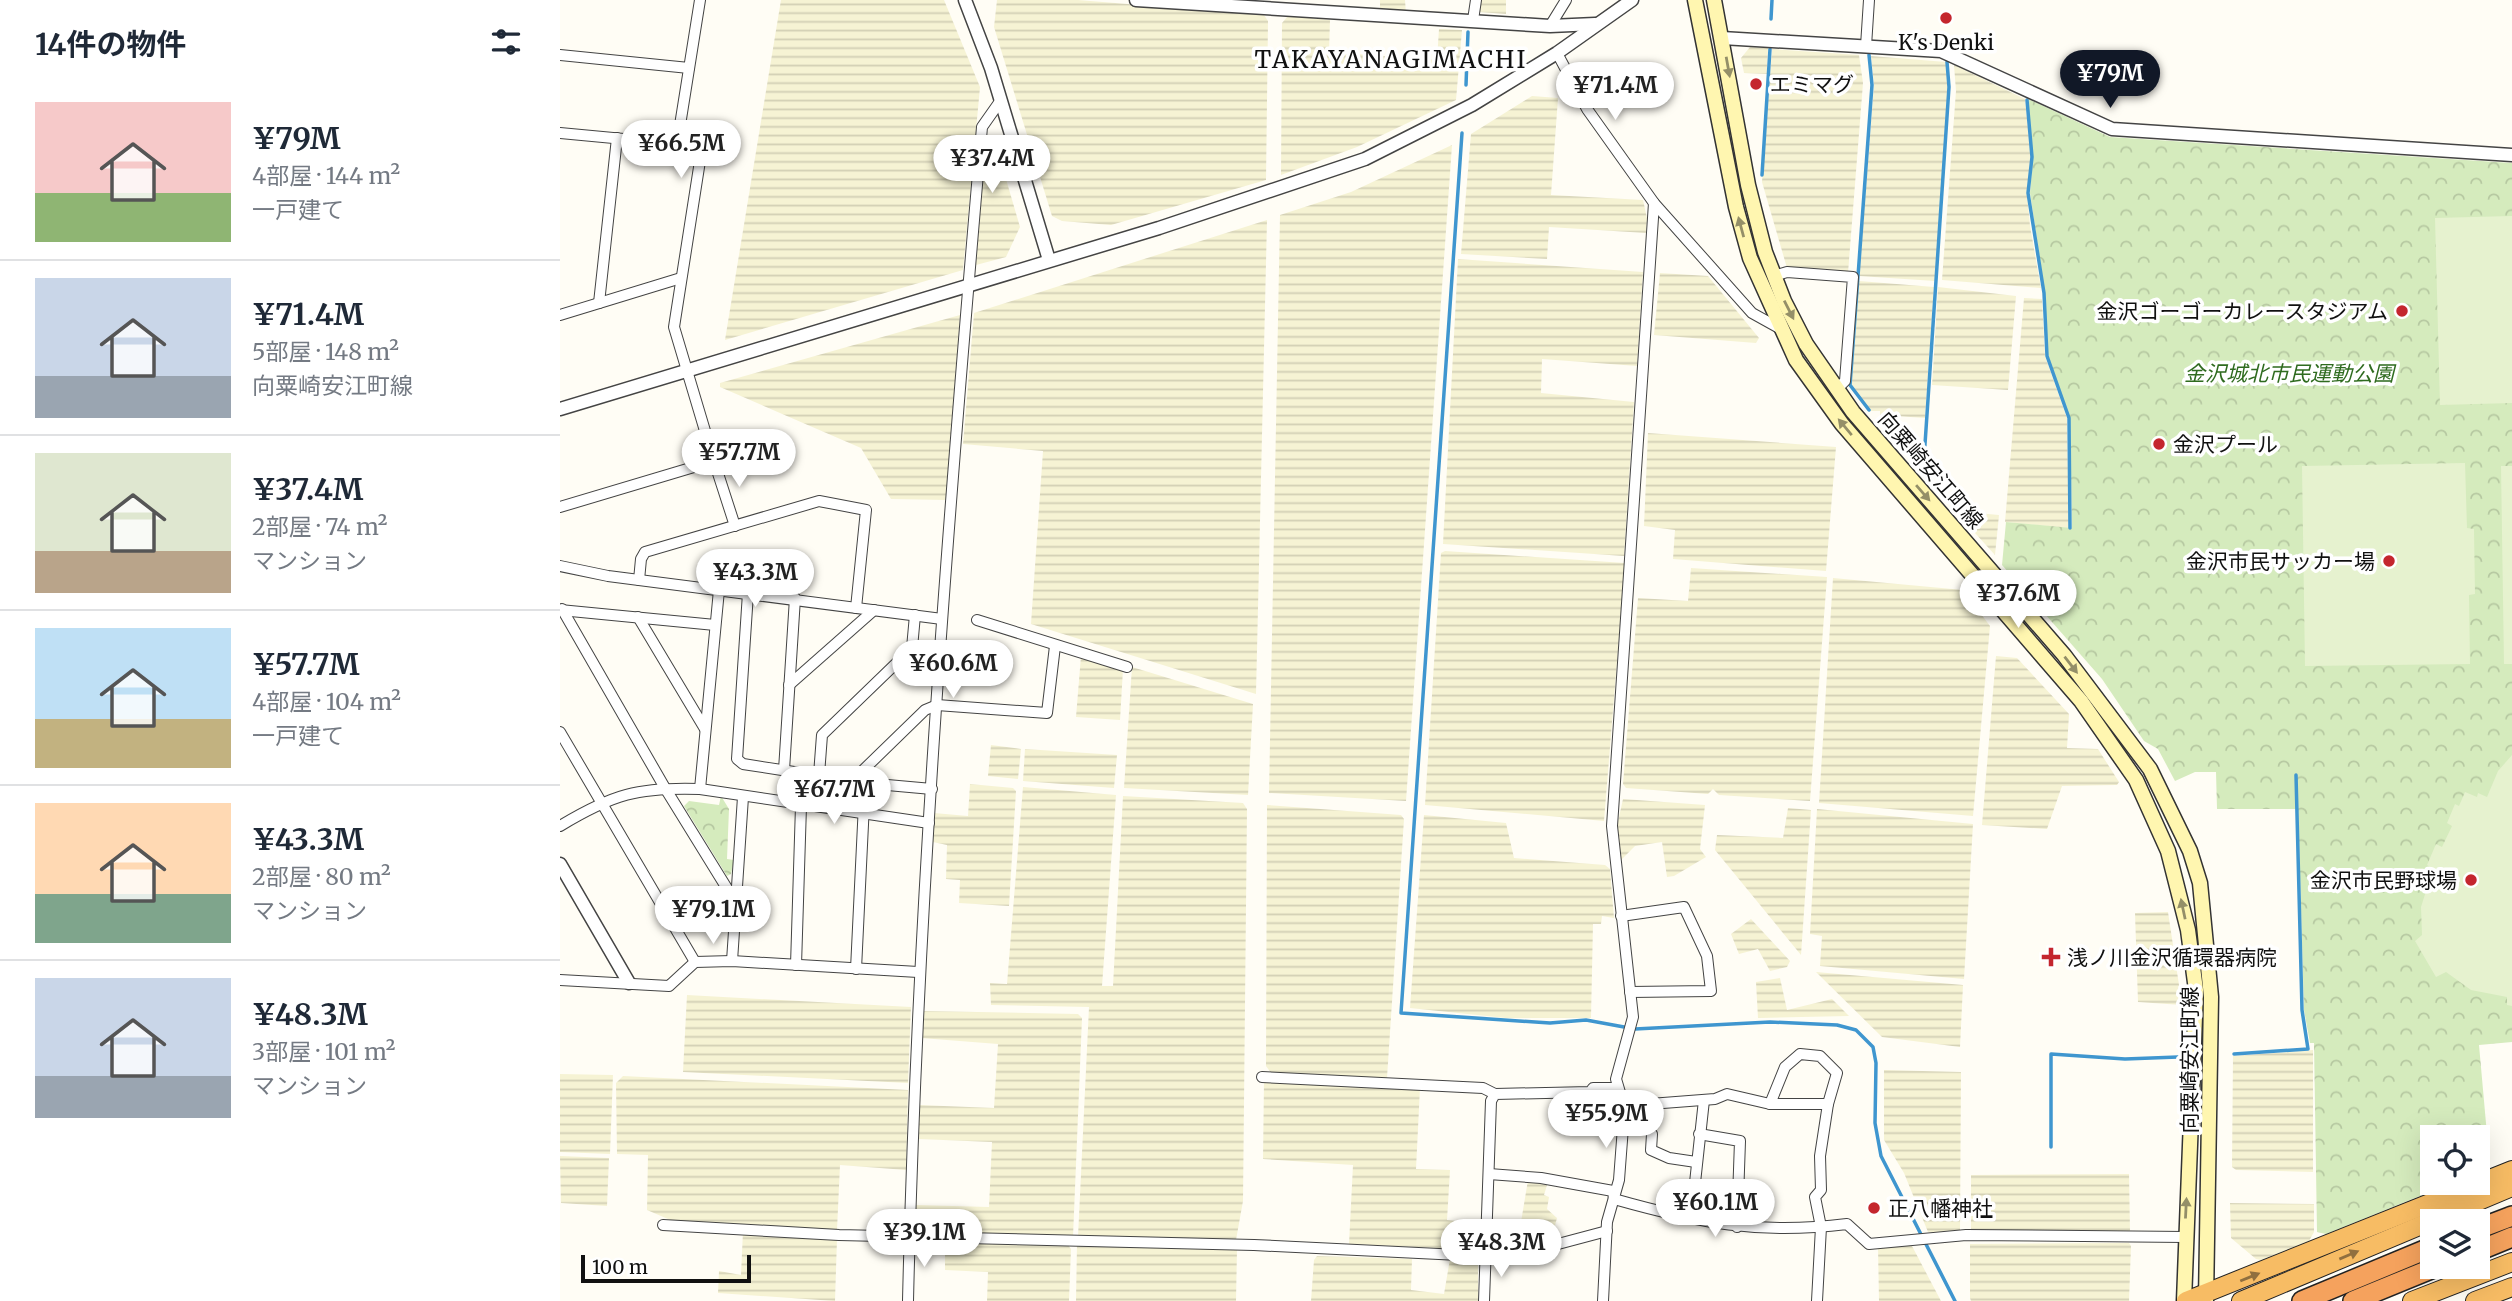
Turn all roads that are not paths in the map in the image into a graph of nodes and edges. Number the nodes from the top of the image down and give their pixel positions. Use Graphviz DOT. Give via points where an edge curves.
graph roads {
  1 [pos="700,0"];
  2 [pos="965,0"];
  3 [pos="1136,0"];
  4 [pos="1475,0"];
  5 [pos="1566,0"];
  6 [pos="1632,0"];
  7 [pos="1695,0"];
  8 [pos="1714,0"];
  9 [pos="1869,0"];
  10 [pos="1275,5"];
  11 [pos="1474,20"];
  12 [pos="1595,24"];
  13 [pos="1550,26"];
  14 [pos="1722,38"];
  15 [pos="1866,46"];
  16 [pos="1557,53"];
  17 [pos="560,54"];
  18 [pos="689,68"];
  19 [pos="1001,100"];
  20 [pos="560,133"];
  21 [pos="617,138"];
  22 [pos="677,144"];
  23 [pos="2512,155"];
  24 [pos="1654,204"];
  25 [pos="1049,260"];
  26 [pos="1774,276"];
  27 [pos="681,278"];
  28 [pos="968,285"];
  29 [pos="599,303"];
  30 [pos="560,315"];
  31 [pos="1779,328"];
  32 [pos="687,371"];
  33 [pos="1836,390"];
  34 [pos="560,409"];
  35 [pos="714,461"];
  36 [pos="560,507"];
  37 [pos="734,526"];
  38 [pos="560,566"];
  39 [pos="639,580"];
  40 [pos="719,590"];
  41 [pos="748,593"];
  42 [pos="795,598"];
  43 [pos="856,608"];
  44 [pos="561,609"];
  45 [pos="874,610"];
  46 [pos="915,615"];
  47 [pos="638,617"];
  48 [pos="942,619"];
  49 [pos="977,620"];
  50 [pos="715,625"];
  51 [pos="1055,646"];
  52 [pos="1127,667"];
  53 [pos="789,685"];
  54 [pos="937,705"];
  55 [pos="705,729"];
  56 [pos="560,732"];
  57 [pos="2150,769"];
  58 [pos="784,770"];
  59 [pos="819,775"];
  60 [pos="2136,780"];
  61 [pos="852,781"];
  62 [pos="865,783"];
  63 [pos="665,788"];
  64 [pos="700,789"];
  65 [pos="932,789"];
  66 [pos="743,797"];
  67 [pos="601,801"];
  68 [pos="801,806"];
  69 [pos="863,815"];
  70 [pos="929,823"];
  71 [pos="560,826"];
  72 [pos="560,864"];
  73 [pos="736,903"];
  74 [pos="1620,916"];
  75 [pos="732,961"];
  76 [pos="695,962"];
  77 [pos="796,965"];
  78 [pos="856,969"];
  79 [pos="918,972"];
  80 [pos="560,980"];
  81 [pos="629,982"];
  82 [pos="1630,992"];
  83 [pos="1262,1077"];
  84 [pos="1616,1088"];
  85 [pos="1495,1094"];
  86 [pos="1704,1100"];
  87 [pos="1770,1104"];
  88 [pos="1828,1104"];
  89 [pos="1624,1106"];
  90 [pos="1652,1134"];
  91 [pos="1699,1134"];
  92 [pos="1696,1162"];
  93 [pos="2512,1170"];
  94 [pos="1489,1174"];
  95 [pos="2512,1187"];
  96 [pos="1614,1199"];
  97 [pos="2512,1216"];
  98 [pos="1688,1219"];
  99 [pos="2490,1224"];
  100 [pos="663,1225"];
  101 [pos="1737,1227"];
  102 [pos="1821,1227"];
  103 [pos="1607,1231"];
  104 [pos="909,1237"];
  105 [pos="2185,1237"];
  106 [pos="2512,1237"];
  107 [pos="2490,1246"];
  108 [pos="2420,1252"];
  109 [pos="1488,1254"];
  110 [pos="2512,1262"];
  111 [pos="2420,1274"];
  112 [pos="2512,1287"];
  113 [pos="2206,1297"];
  114 [pos="908,1301"];
  115 [pos="1484,1301"];
  116 [pos="1603,1301"];
  117 [pos="1817,1301"];
  118 [pos="2185,1301"];
  119 [pos="2241,1301"];
  120 [pos="2302,1301"];
  121 [pos="2353,1301"];
  122 [pos="2412,1301"];
  123 [pos="2475,1301"];
  1 -- 18 [label="street"];
  2 -- 19 [label="street"];
  3 -- 10 [label="street"];
  4 -- 11 [label="street"];
  5 -- 13 [label="street"];
  6 -- 12 [label="street"];
  31 -- 7 [label="main road, 向粟崎安江町線, one-way" via="1750,258 1736,207"];
  8 -- 14 [label="main road, 向粟崎安江町線"];
  9 -- 15 [label="street"];
  10 -- 11 [label="street"];
  11 -- 13 [label="street"];
  12 -- 13 [label="street"];
  12 -- 16 [label="street"];
  14 -- 15 [label="street"];
  14 -- 26 [label="main road, 向粟崎安江町線, one-way" via="1748,185"];
  15 -- 23 [label="street" via="1941,51 2112,129"];
  16 -- 24 [label="street" via="1587,109"];
  16 -- 25 [label="street" via="1437,124 1365,159"];
  17 -- 18 [label="street"];
  18 -- 22 [label="street"];
  19 -- 25 [label="street"];
  19 -- 28 [label="street" via="982,127"];
  20 -- 21 [label="street"];
  21 -- 22 [label="street"];
  21 -- 29 [label="street"];
  22 -- 27 [label="street" via="702,148"];
  24 -- 31 [label="street" via="1752,313"];
  24 -- 74 [label="street" via="1612,826"];
  25 -- 28 [label="street"];
  26 -- 33 [label="main road, 向粟崎安江町線, one-way" via="1806,344"];
  26 -- 33 [label="street" via="1787,272 1853,277 1845,381"];
  27 -- 29 [label="street"];
  27 -- 32 [label="street" via="674,327"];
  28 -- 32 [label="street"];
  28 -- 48 [label="street"];
  29 -- 30 [label="street"];
  60 -- 31 [label="main road, 向粟崎安江町線, one-way" via="2081,701 1834,414"];
  32 -- 34 [label="street"];
  32 -- 35 [label="street"];
  33 -- 57 [label="main road, 向粟崎安江町線, one-way" via="2064,655"];
  35 -- 36 [label="street"];
  35 -- 37 [label="street"];
  37 -- 39 [label="street" via="645,552"];
  37 -- 43 [label="street" via="819,501 866,510"];
  38 -- 39 [label="street"];
  39 -- 40 [label="street"];
  40 -- 41 [label="street"];
  40 -- 50 [label="street"];
  41 -- 42 [label="street"];
  41 -- 58 [label="street" via="737,759 743,764"];
  42 -- 43 [label="street"];
  42 -- 53 [label="street"];
  43 -- 45 [label="street"];
  44 -- 47 [label="street"];
  44 -- 63 [label="street"];
  45 -- 46 [label="street"];
  45 -- 53 [label="street"];
  46 -- 48 [label="street"];
  46 -- 59 [label="street" via="912,648 822,735"];
  47 -- 50 [label="street"];
  47 -- 55 [label="street"];
  48 -- 54 [label="street"];
  49 -- 51 [label="street"];
  50 -- 55 [label="street"];
  51 -- 52 [label="street"];
  51 -- 54 [label="street" via="1047,713"];
  53 -- 58 [label="street"];
  54 -- 61 [label="street" via="925,710"];
  54 -- 65 [label="street"];
  55 -- 64 [label="street"];
  56 -- 67 [label="street"];
  57 -- 60 [label="street"];
  57 -- 113 [label="main road, 向粟崎安江町線" via="2190,851 2206,924 2211,1021"];
  58 -- 59 [label="street"];
  59 -- 61 [label="street"];
  105 -- 60 [label="main road, 向粟崎安江町線, one-way" via="2195,1037 2192,957 2168,851"];
  61 -- 62 [label="street"];
  62 -- 65 [label="street"];
  62 -- 69 [label="street"];
  63 -- 64 [label="street"];
  63 -- 67 [label="street"];
  63 -- 73 [label="street"];
  64 -- 66 [label="street"];
  65 -- 70 [label="street"];
  66 -- 68 [label="street"];
  66 -- 73 [label="street"];
  67 -- 71 [label="street"];
  67 -- 76 [label="street"];
  68 -- 69 [label="street"];
  68 -- 77 [label="street"];
  69 -- 70 [label="street"];
  69 -- 78 [label="street"];
  70 -- 79 [label="street"];
  72 -- 81 [label="street"];
  73 -- 75 [label="street"];
  74 -- 82 [label="street"];
  74 -- 82 [label="street" via="1684,908 1707,956 1711,991"];
  75 -- 76 [label="street"];
  75 -- 77 [label="street"];
  76 -- 81 [label="street" via="669,986"];
  77 -- 78 [label="street"];
  78 -- 79 [label="street"];
  79 -- 104 [label="street"];
  80 -- 81 [label="street"];
  82 -- 84 [label="street" via="1630,1025"];
  83 -- 85 [label="street" via="1483,1088"];
  84 -- 85 [label="street"];
  84 -- 89 [label="street"];
  85 -- 94 [label="street" via="1490,1101"];
  86 -- 87 [label="street" via="1727,1094"];
  86 -- 89 [label="street"];
  86 -- 91 [label="street"];
  87 -- 88 [label="street"];
  87 -- 88 [label="street" via="1784,1067 1800,1054 1820,1056 1837,1073"];
  88 -- 102 [label="street" via="1820,1156 1821,1189 1815,1197"];
  89 -- 96 [label="street"];
  90 -- 92 [label="street" via="1651,1150"];
  91 -- 92 [label="street"];
  91 -- 101 [label="street" via="1740,1141"];
  92 -- 98 [label="street"];
  113 -- 93 [label="highway, one-way"];
  94 -- 96 [label="street" via="1612,1191"];
  94 -- 109 [label="street"];
  119 -- 95 [label="highway, one-way"];
  96 -- 98 [label="street"];
  96 -- 103 [label="street"];
  97 -- 99 [label="highway"];
  98 -- 101 [label="street"];
  100 -- 104 [label="street"];
  101 -- 102 [label="street"];
  102 -- 105 [label="street" via="1847,1224 1870,1244 1923,1237"];
  102 -- 117 [label="street"];
  103 -- 109 [label="street" via="1528,1252"];
  103 -- 116 [label="street"];
  104 -- 109 [label="street"];
  104 -- 114 [label="street"];
  105 -- 118 [label="main road, 向粟崎安江町線"];
  106 -- 107 [label="highway"];
  108 -- 120 [label="highway"];
  109 -- 115 [label="street"];
  110 -- 122 [label="highway"];
  111 -- 121 [label="highway"];
  112 -- 123 [label="highway"];
  113 -- 118 [label="highway"];
}
